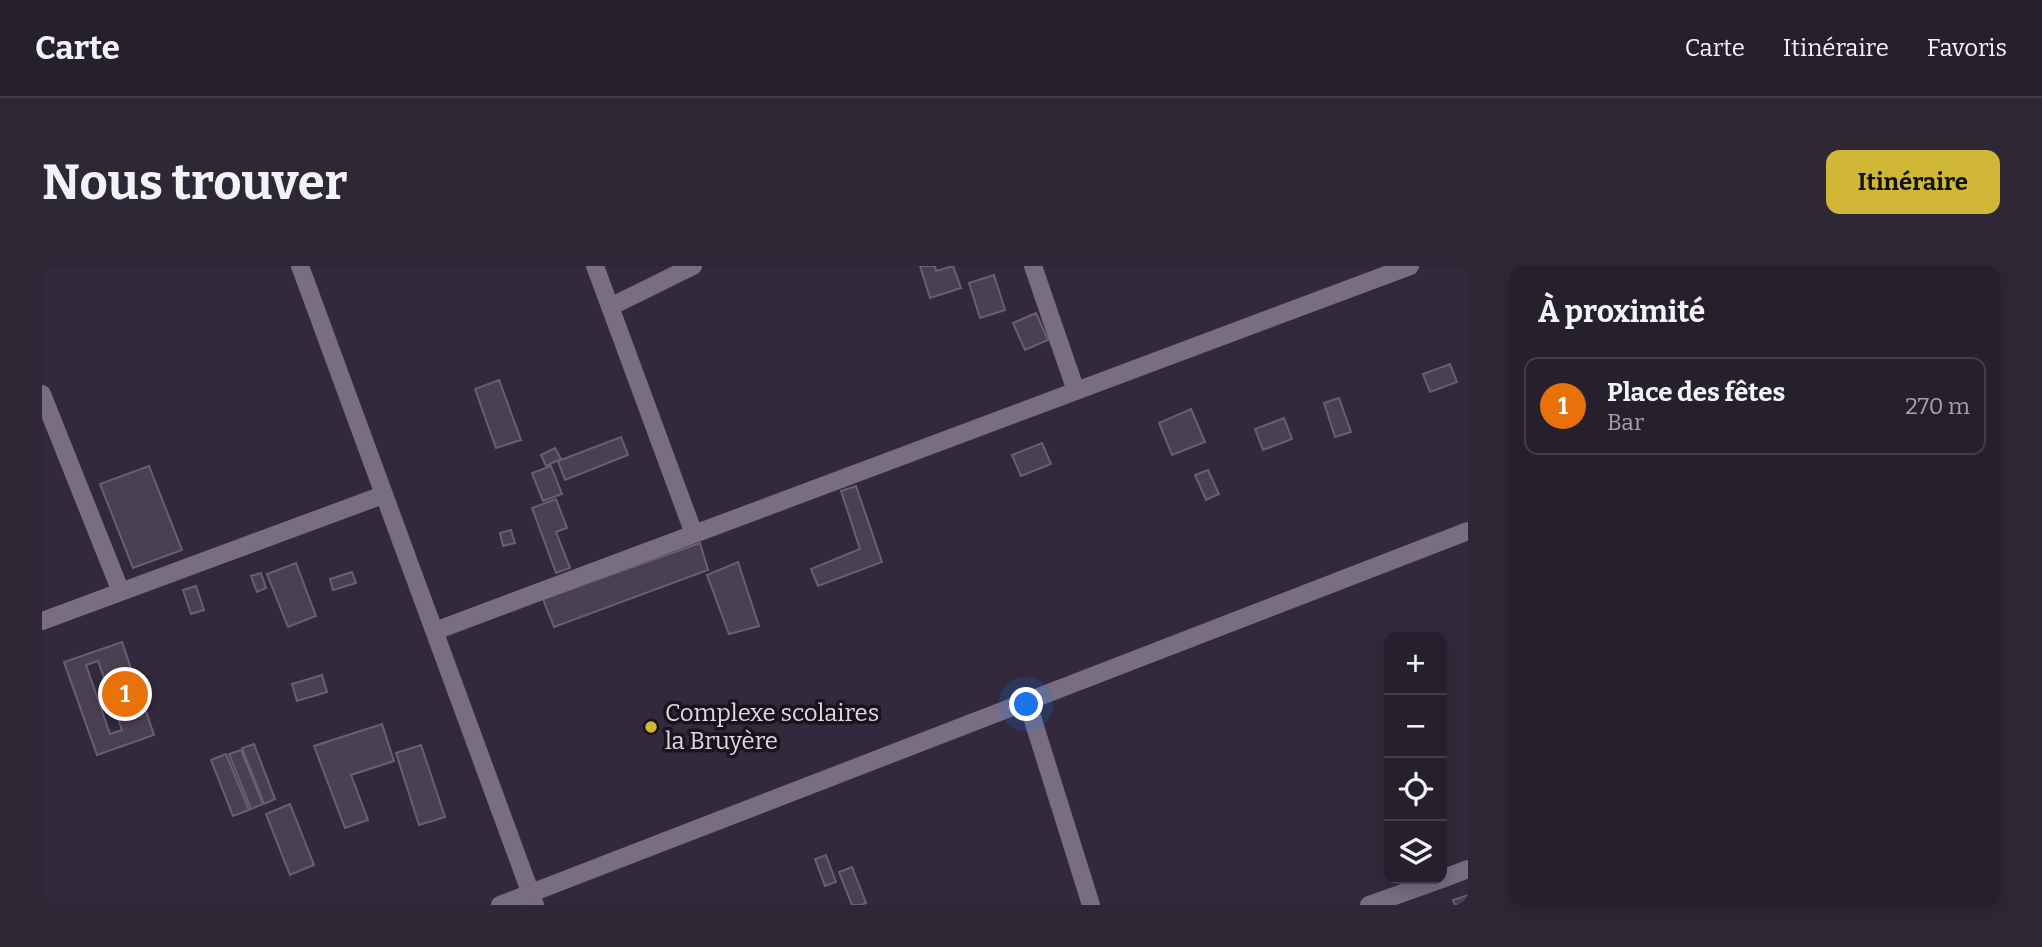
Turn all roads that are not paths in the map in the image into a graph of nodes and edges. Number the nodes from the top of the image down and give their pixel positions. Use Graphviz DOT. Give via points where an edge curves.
graph roads {
  1 [pos="300,266"];
  2 [pos="595,266"];
  3 [pos="692,266"];
  4 [pos="1033,266"];
  5 [pos="1410,266"];
  6 [pos="610,307"];
  7 [pos="1076,391"];
  8 [pos="42,394"];
  9 [pos="383,495"];
  10 [pos="1468,531"];
  11 [pos="694,534"];
  12 [pos="121,592"];
  13 [pos="42,621"];
  14 [pos="435,631"];
  15 [pos="1027,701"];
  16 [pos="1468,869"];
  17 [pos="1447,877"];
  18 [pos="1428,884"];
  19 [pos="533,899"];
  20 [pos="500,905"];
  21 [pos="1091,905"];
  22 [pos="1369,905"];
  1 -- 9 [label="street"];
  2 -- 6 [label="street"];
  3 -- 6 [label="street"];
  4 -- 7 [label="street"];
  5 -- 7 [label="street"];
  6 -- 11 [label="street"];
  7 -- 11 [label="street"];
  8 -- 12 [label="street"];
  9 -- 12 [label="street"];
  9 -- 14 [label="street"];
  10 -- 15 [label="street"];
  11 -- 14 [label="street"];
  12 -- 13 [label="street"];
  14 -- 19 [label="street"];
  15 -- 19 [label="street"];
  15 -- 21 [label="street"];
  16 -- 17 [label="street"];
  18 -- 22 [label="street"];
  19 -- 20 [label="street"];
}
